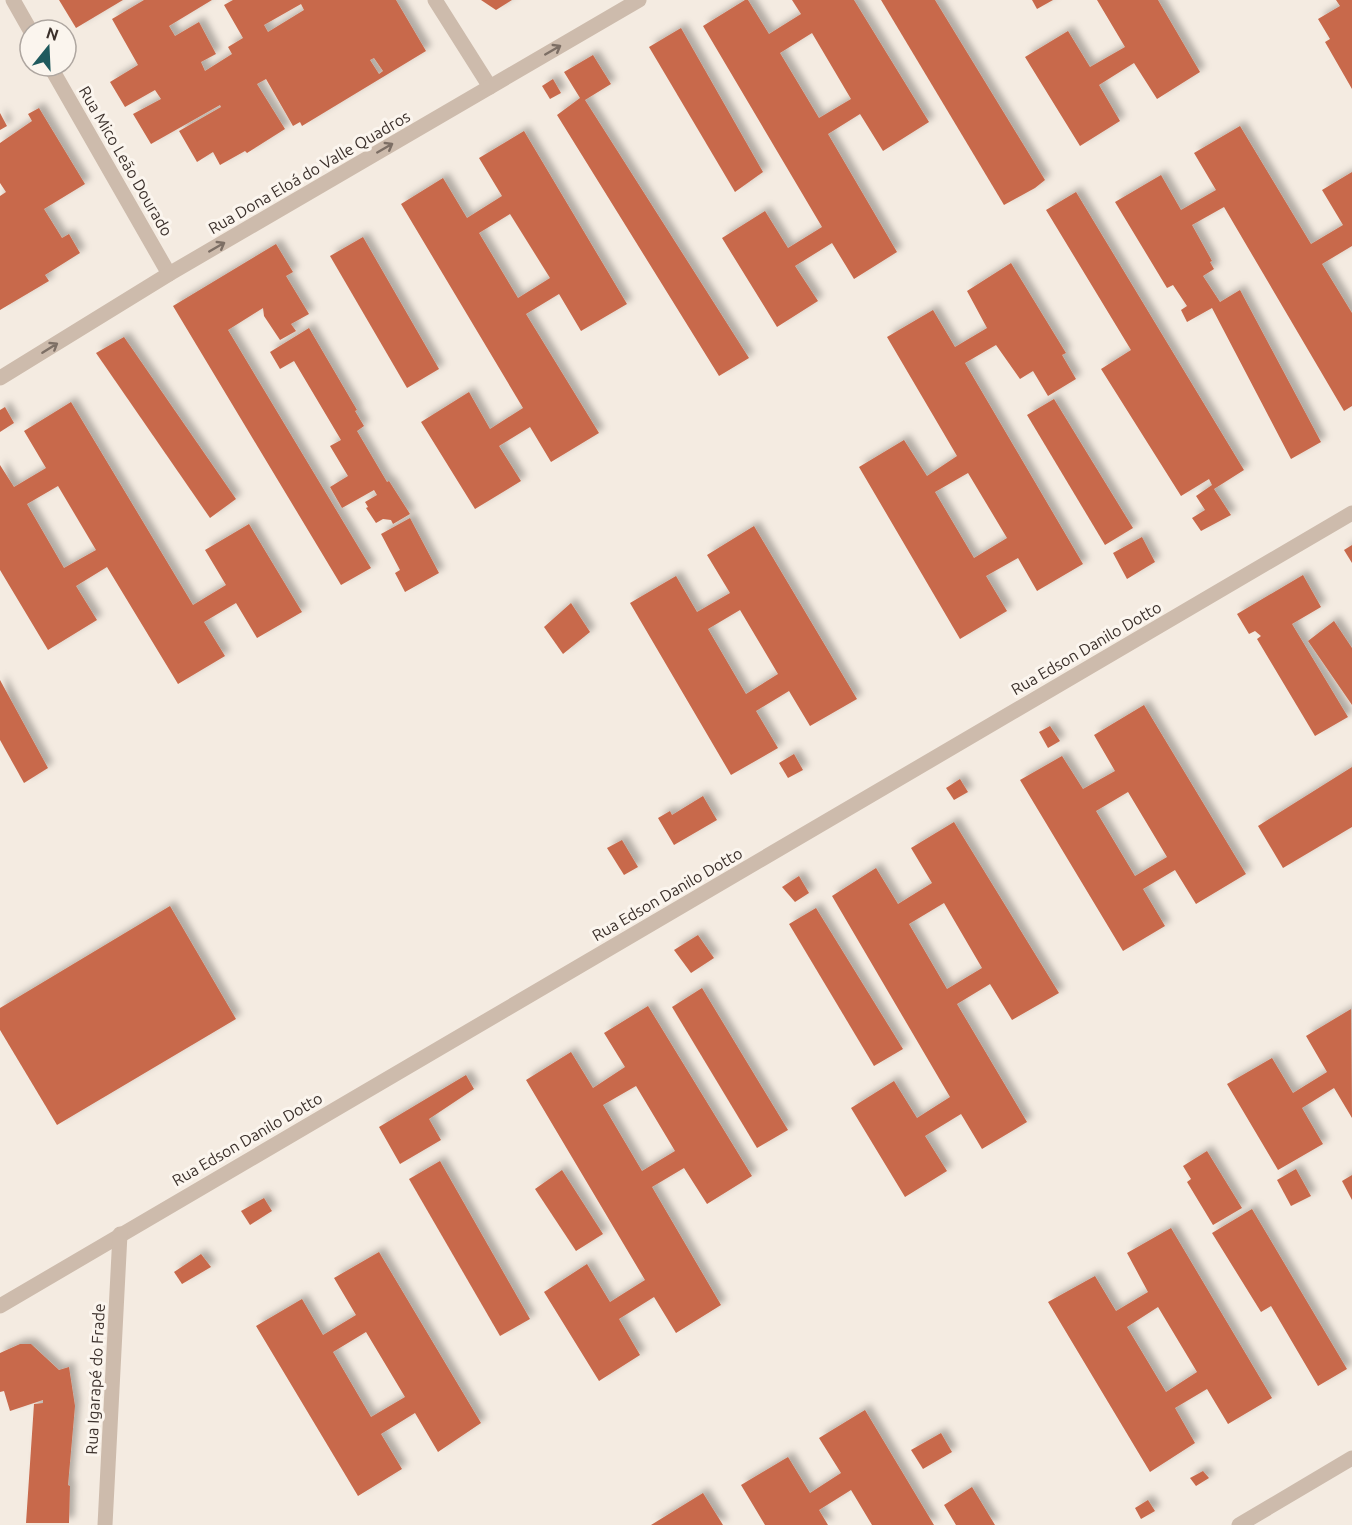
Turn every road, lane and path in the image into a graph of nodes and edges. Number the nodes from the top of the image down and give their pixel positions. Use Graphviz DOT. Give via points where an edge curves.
graph roads {
  1 [pos="13,0"];
  2 [pos="435,0"];
  3 [pos="639,0"];
  4 [pos="23,18"];
  5 [pos="57,78"];
  6 [pos="489,87"];
  7 [pos="169,274"];
  8 [pos="0,378"];
  9 [pos="1352,513"];
  10 [pos="120,1234"];
  11 [pos="0,1305"];
  12 [pos="1352,1458"];
  13 [pos="105,1525"];
  14 [pos="1239,1525"];
  1 -- 4 [label="street"];
  2 -- 6 [label="street"];
  6 -- 3 [label="street, Rua Dona Eloá do Valle Quadros, one-way"];
  5 -- 7 [label="street, Rua Mico Leão Dourado"];
  7 -- 6 [label="street, Rua Dona Eloá do Valle Quadros, one-way"];
  8 -- 7 [label="street, Rua Dona Eloá do Valle Quadros, one-way"];
  9 -- 10 [label="street, Rua Edson Danilo Dotto"];
  10 -- 11 [label="street, Rua Edson Danilo Dotto"];
  10 -- 13 [label="street, Rua Igarapé do Frade"];
  12 -- 14 [label="street"];
}
